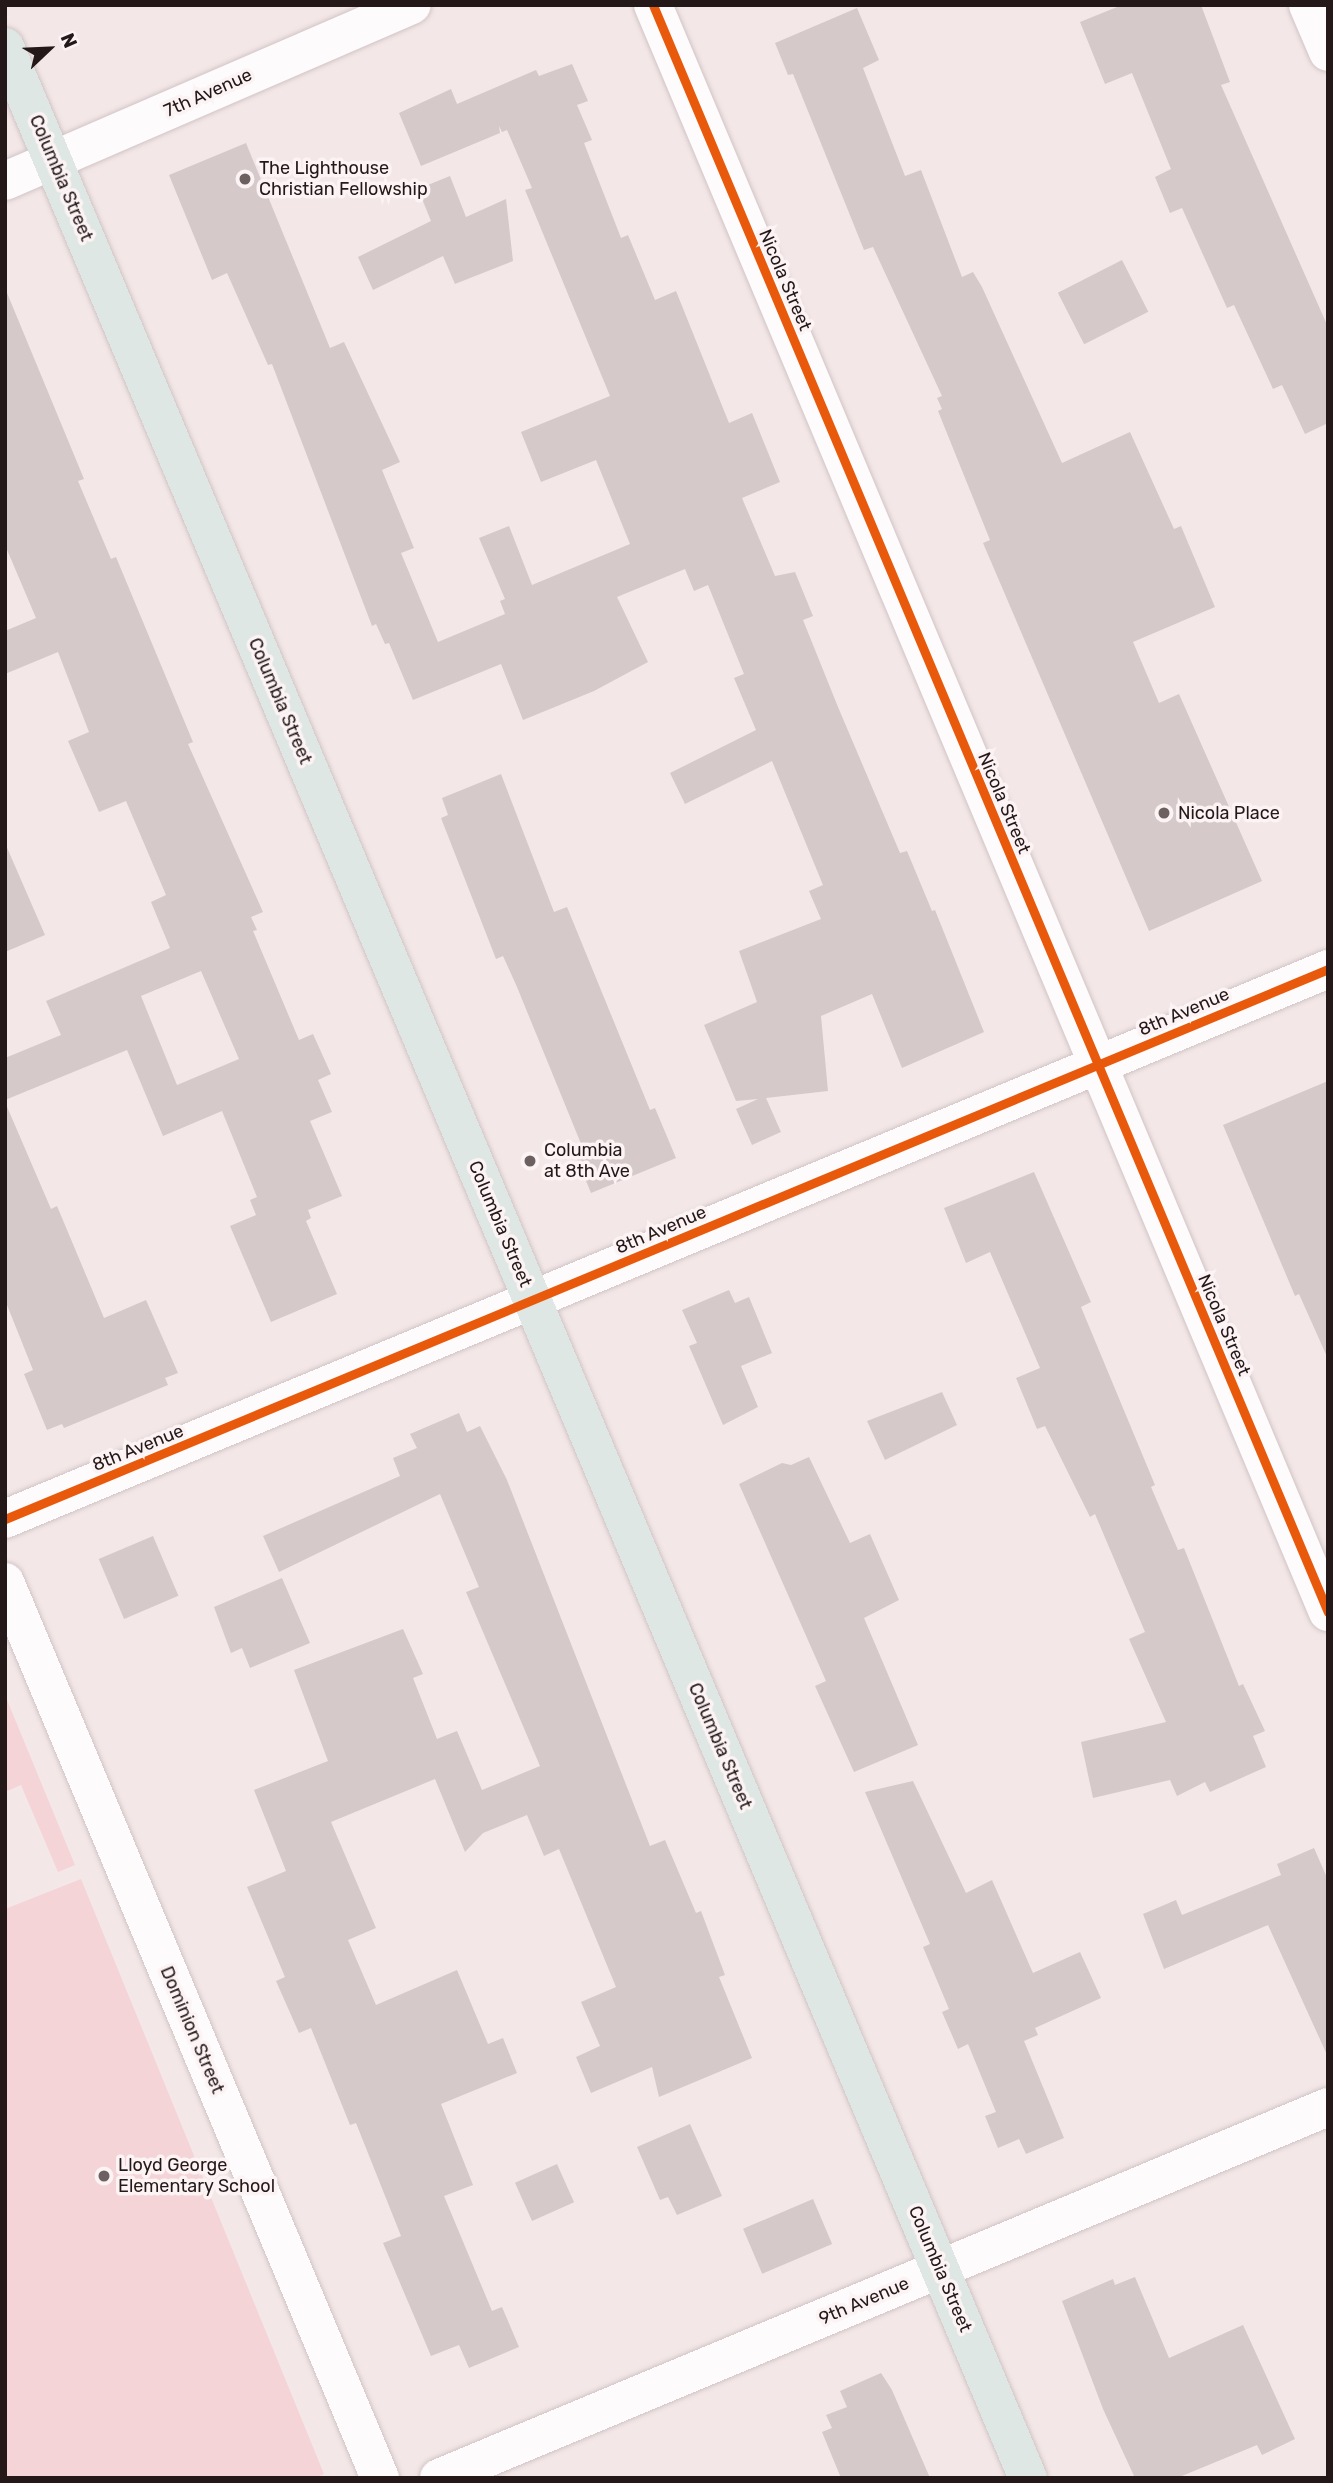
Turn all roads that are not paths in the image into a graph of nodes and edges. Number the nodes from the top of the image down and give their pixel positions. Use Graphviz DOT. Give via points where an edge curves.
graph roads {
  1 [pos="411,5"];
  2 [pos="653,5"];
  3 [pos="1308,5"];
  4 [pos="5,47"];
  5 [pos="1328,52"];
  6 [pos="53,161"];
  7 [pos="5,181"];
  8 [pos="1328,968"];
  9 [pos="1097,1066"];
  10 [pos="532,1302"];
  11 [pos="5,1519"];
  12 [pos="5,1582"];
  13 [pos="1328,1612"];
  14 [pos="1328,2107"];
  15 [pos="941,2269"];
  16 [pos="380,2478"];
  17 [pos="439,2478"];
  18 [pos="1028,2478"];
  1 -- 6 [label="street, 7th Avenue"];
  2 -- 9 [label="street, Nicola Street"];
  3 -- 5 [label="street"];
  4 -- 6 [label="main road, Columbia Street"];
  6 -- 7 [label="street, 7th Avenue"];
  6 -- 10 [label="main road, Columbia Street"];
  8 -- 9 [label="street, 8th Avenue"];
  9 -- 10 [label="street, 8th Avenue"];
  9 -- 13 [label="street, Nicola Street"];
  10 -- 11 [label="street, 8th Avenue"];
  10 -- 15 [label="main road, Columbia Street"];
  12 -- 16 [label="street, Dominion Street"];
  14 -- 15 [label="street, 9th Avenue"];
  15 -- 17 [label="street, 9th Avenue"];
  15 -- 18 [label="main road, Columbia Street"];
}
